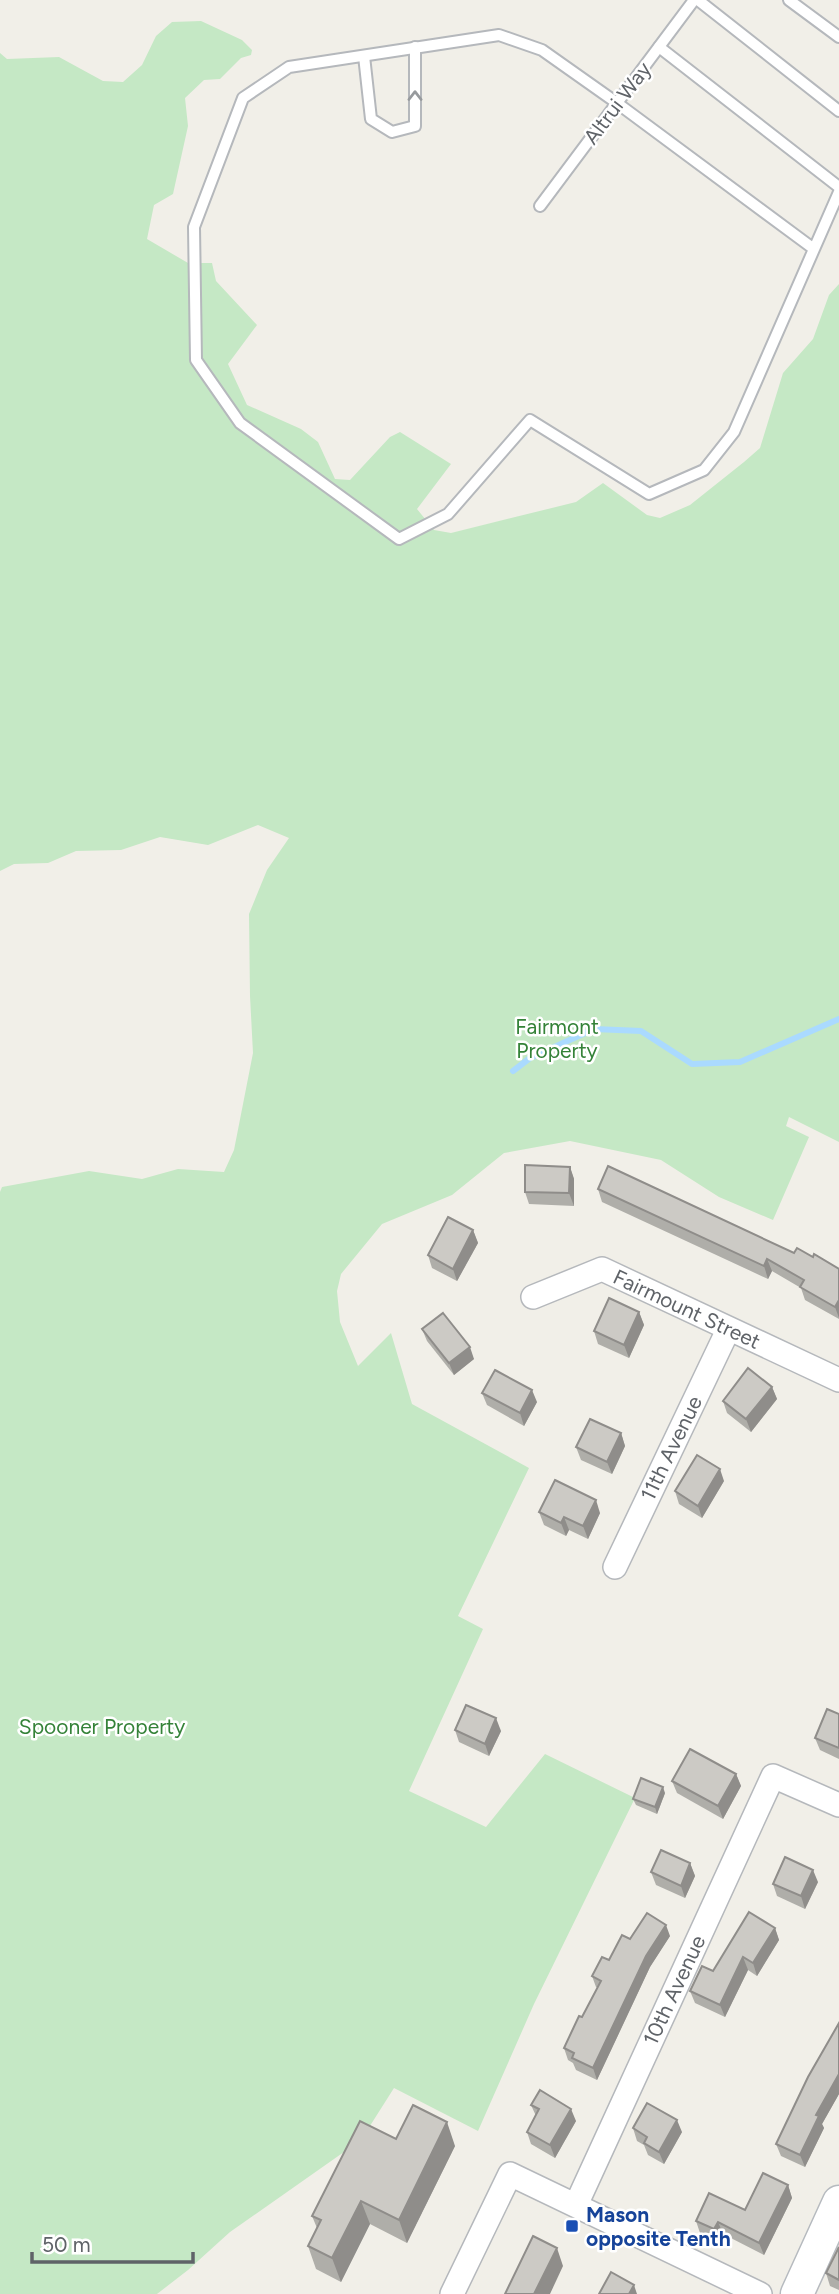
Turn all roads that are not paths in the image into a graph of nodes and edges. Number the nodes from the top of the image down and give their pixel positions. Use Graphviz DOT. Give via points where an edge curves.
graph roads {
  1 [pos="696,0"];
  2 [pos="789,0"];
  3 [pos="839,37"];
  4 [pos="415,47"];
  5 [pos="659,47"];
  6 [pos="364,56"];
  7 [pos="617,103"];
  8 [pos="839,111"];
  9 [pos="839,187"];
  10 [pos="839,192"];
  11 [pos="540,206"];
  12 [pos="814,250"];
  13 [pos="533,1297"];
  14 [pos="728,1329"];
  15 [pos="839,1380"];
  16 [pos="615,1567"];
  17 [pos="839,1805"];
  18 [pos="839,2202"];
  19 [pos="576,2205"];
  20 [pos="452,2294"];
  21 [pos="760,2294"];
  22 [pos="797,2294"];
  1 -- 5 [label="lane, Altrui Way"];
  1 -- 8 [label="lane"];
  2 -- 3 [label="lane"];
  4 -- 6 [label="lane"];
  6 -- 4 [label="lane, one-way" via="371,119 392,132 415,126"];
  4 -- 7 [label="lane" via="499,36 542,50"];
  5 -- 7 [label="lane, Altrui Way"];
  5 -- 9 [label="lane"];
  6 -- 12 [label="lane" via="289,67 243,98 194,227 196,360 240,423 399,539 448,514 530,420 649,494 704,470 734,432"];
  7 -- 11 [label="lane, Altrui Way"];
  7 -- 12 [label="lane"];
  10 -- 12 [label="lane"];
  13 -- 14 [label="street, Fairmount Street" via="603,1269"];
  14 -- 15 [label="street, Fairmount Street"];
  14 -- 16 [label="street, 11th Avenue"];
  17 -- 19 [label="street, 10th Avenue" via="773,1776"];
  18 -- 22 [label="street"];
  19 -- 20 [label="street" via="510,2174"];
  19 -- 21 [label="street"];
}
